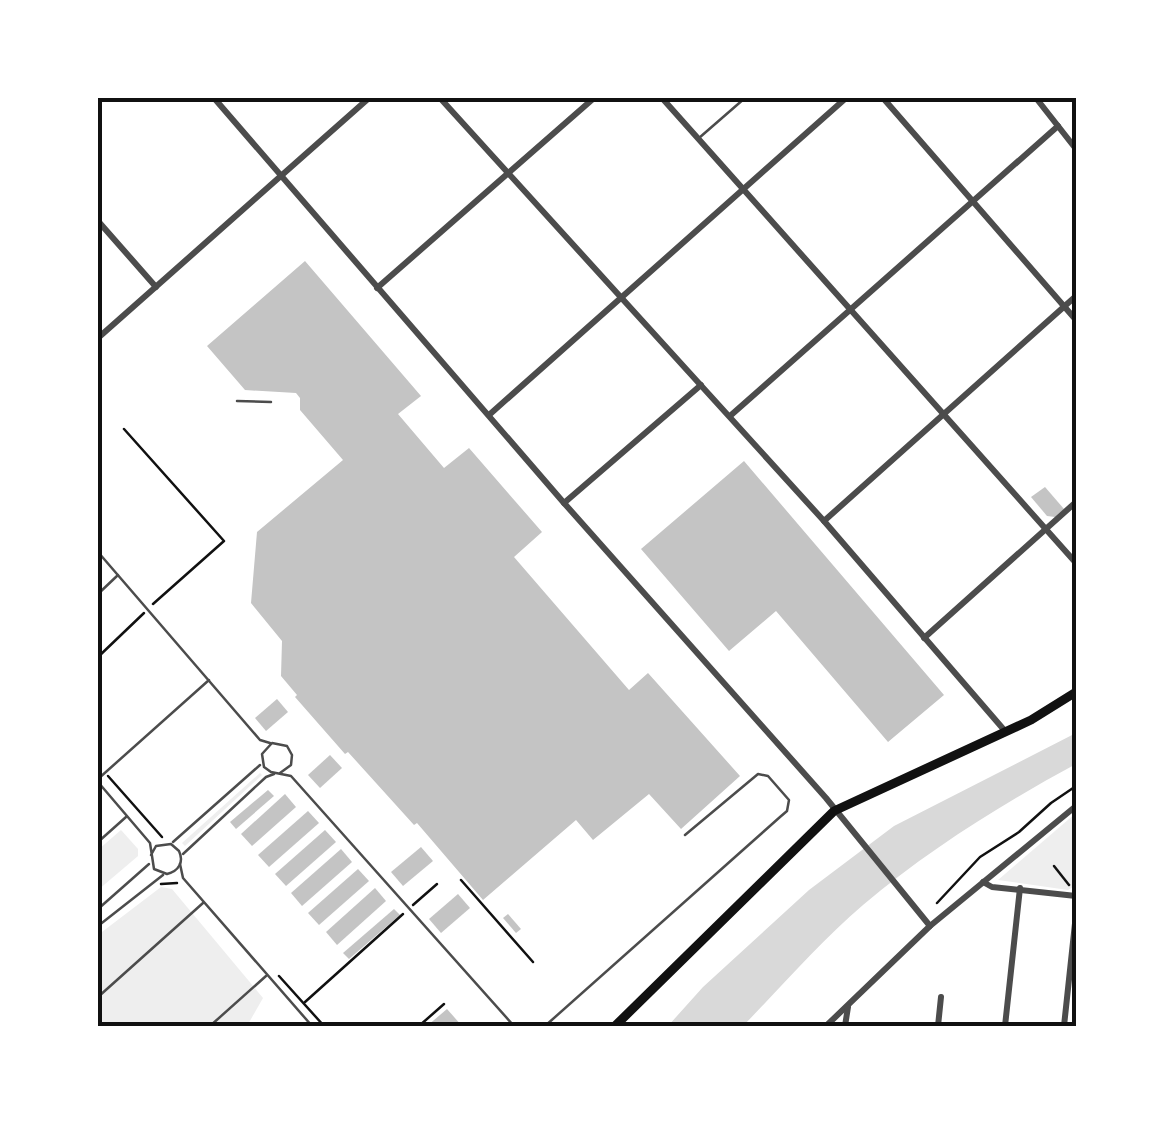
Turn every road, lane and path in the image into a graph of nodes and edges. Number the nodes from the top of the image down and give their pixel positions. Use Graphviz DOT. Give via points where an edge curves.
graph roads {
  1 [pos="214,98"];
  2 [pos="368,98"];
  3 [pos="440,98"];
  4 [pos="594,98"];
  5 [pos="662,98"];
  6 [pos="744,98"];
  7 [pos="846,98"];
  8 [pos="883,98"];
  9 [pos="1036,98"];
  10 [pos="1058,126"];
  11 [pos="698,139"];
  12 [pos="1076,149"];
  13 [pos="510,172"];
  14 [pos="282,174"];
  15 [pos="743,190"];
  16 [pos="973,201"];
  17 [pos="98,221"];
  18 [pos="156,287"];
  19 [pos="378,288"];
  20 [pos="1076,296"];
  21 [pos="622,297"];
  22 [pos="1064,306"];
  23 [pos="850,309"];
  24 [pos="1076,320"];
  25 [pos="98,338"];
  26 [pos="701,385"];
  27 [pos="237,401"];
  28 [pos="271,402"];
  29 [pos="945,415"];
  30 [pos="489,416"];
  31 [pos="730,416"];
  32 [pos="124,430"];
  33 [pos="1076,502"];
  34 [pos="564,503"];
  35 [pos="824,521"];
  36 [pos="1046,529"];
  37 [pos="98,552"];
  38 [pos="1076,563"];
  39 [pos="118,575"];
  40 [pos="98,594"];
  41 [pos="147,609"];
  42 [pos="924,638"];
  43 [pos="98,657"];
  44 [pos="209,680"];
  45 [pos="1076,692"];
  46 [pos="1006,732"];
  47 [pos="260,740"];
  48 [pos="272,743"];
  49 [pos="261,756"];
  50 [pos="290,765"];
  51 [pos="105,772"];
  52 [pos="278,773"];
  53 [pos="291,776"];
  54 [pos="98,780"];
  55 [pos="1076,786"];
  56 [pos="1076,806"];
  57 [pos="834,811"];
  58 [pos="127,816"];
  59 [pos="685,835"];
  60 [pos="162,837"];
  61 [pos="98,842"];
  62 [pos="150,843"];
  63 [pos="164,843"];
  64 [pos="150,857"];
  65 [pos="181,862"];
  66 [pos="1054,866"];
  67 [pos="165,874"];
  68 [pos="183,878"];
  69 [pos="461,880"];
  70 [pos="983,882"];
  71 [pos="437,884"];
  72 [pos="1020,888"];
  73 [pos="1076,895"];
  74 [pos="204,902"];
  75 [pos="938,903"];
  76 [pos="98,909"];
  77 [pos="409,909"];
  78 [pos="1076,914"];
  79 [pos="98,917"];
  80 [pos="100,924"];
  81 [pos="930,926"];
  82 [pos="533,962"];
  83 [pos="267,975"];
  84 [pos="98,997"];
  85 [pos="941,997"];
  86 [pos="304,1003"];
  87 [pos="444,1004"];
  88 [pos="848,1006"];
  89 [pos="210,1026"];
  90 [pos="312,1026"];
  91 [pos="419,1026"];
  92 [pos="514,1026"];
  93 [pos="545,1026"];
  94 [pos="615,1026"];
  95 [pos="826,1026"];
  96 [pos="845,1026"];
  97 [pos="938,1026"];
  98 [pos="1005,1026"];
  99 [pos="1064,1026"];
  1 -- 14 [label="street"];
  2 -- 14 [label="street"];
  3 -- 13 [label="street"];
  4 -- 13 [label="street"];
  5 -- 11 [label="street"];
  6 -- 11 [label="lane"];
  7 -- 15 [label="street"];
  8 -- 16 [label="street"];
  9 -- 10 [label="street"];
  10 -- 12 [label="street"];
  10 -- 16 [label="street"];
  11 -- 15 [label="street"];
  13 -- 19 [label="street"];
  13 -- 21 [label="street"];
  14 -- 18 [label="street"];
  14 -- 19 [label="street"];
  15 -- 21 [label="street"];
  15 -- 23 [label="street"];
  16 -- 22 [label="street"];
  16 -- 23 [label="street"];
  17 -- 18 [label="street"];
  18 -- 25 [label="street"];
  19 -- 30 [label="street"];
  20 -- 22 [label="street"];
  21 -- 26 [label="street"];
  21 -- 30 [label="street"];
  22 -- 24 [label="street"];
  22 -- 29 [label="street"];
  23 -- 29 [label="street"];
  23 -- 31 [label="street"];
  26 -- 31 [label="street"];
  26 -- 34 [label="street"];
  27 -- 28 [label="lane"];
  29 -- 35 [label="street"];
  29 -- 36 [label="street"];
  30 -- 34 [label="street"];
  31 -- 35 [label="street"];
  32 -- 41 [label="path" via="224,541"];
  33 -- 36 [label="street"];
  34 -- 57 [label="street"];
  35 -- 42 [label="street"];
  36 -- 38 [label="street"];
  36 -- 42 [label="street"];
  37 -- 39 [label="lane"];
  39 -- 40 [label="lane"];
  39 -- 41 [label="lane"];
  41 -- 43 [label="path"];
  41 -- 44 [label="lane"];
  42 -- 46 [label="street"];
  44 -- 47 [label="lane"];
  44 -- 51 [label="lane"];
  45 -- 46 [label="main road"];
  46 -- 57 [label="main road"];
  47 -- 48 [label="lane"];
  47 -- 49 [label="lane"];
  48 -- 49 [label="lane"];
  48 -- 50 [label="lane" via="290,750"];
  49 -- 52 [label="lane" via="264,767"];
  49 -- 63 [label="lane" via="259,767 180,839"];
  50 -- 52 [label="lane"];
  50 -- 53 [label="lane"];
  51 -- 54 [label="lane"];
  51 -- 60 [label="path"];
  52 -- 53 [label="lane"];
  52 -- 65 [label="lane" via="186,848"];
  53 -- 77 [label="lane"];
  54 -- 58 [label="lane"];
  55 -- 75 [label="path" via="980,858"];
  56 -- 70 [label="street"];
  57 -- 81 [label="street"];
  57 -- 94 [label="main road"];
  58 -- 61 [label="lane"];
  58 -- 62 [label="lane"];
  59 -- 93 [label="lane" via="758,774 789,800 780,818"];
  62 -- 63 [label="lane"];
  62 -- 64 [label="lane"];
  63 -- 64 [label="lane"];
  63 -- 65 [label="lane" via="176,846"];
  64 -- 67 [label="lane"];
  64 -- 76 [label="lane"];
  65 -- 67 [label="lane"];
  65 -- 68 [label="lane"];
  66 -- 73 [label="path"];
  67 -- 68 [label="lane"];
  67 -- 80 [label="lane"];
  68 -- 74 [label="lane"];
  69 -- 82 [label="path"];
  70 -- 72 [label="street"];
  70 -- 81 [label="street"];
  71 -- 77 [label="path"];
  72 -- 73 [label="street"];
  72 -- 98 [label="street"];
  74 -- 83 [label="lane"];
  74 -- 84 [label="lane"];
  77 -- 86 [label="path"];
  77 -- 92 [label="lane"];
  78 -- 99 [label="street"];
  79 -- 80 [label="lane"];
  81 -- 88 [label="street"];
  83 -- 89 [label="lane"];
  83 -- 90 [label="lane"];
  85 -- 97 [label="street"];
  87 -- 91 [label="path"];
  88 -- 95 [label="street"];
  88 -- 96 [label="street"];
}
